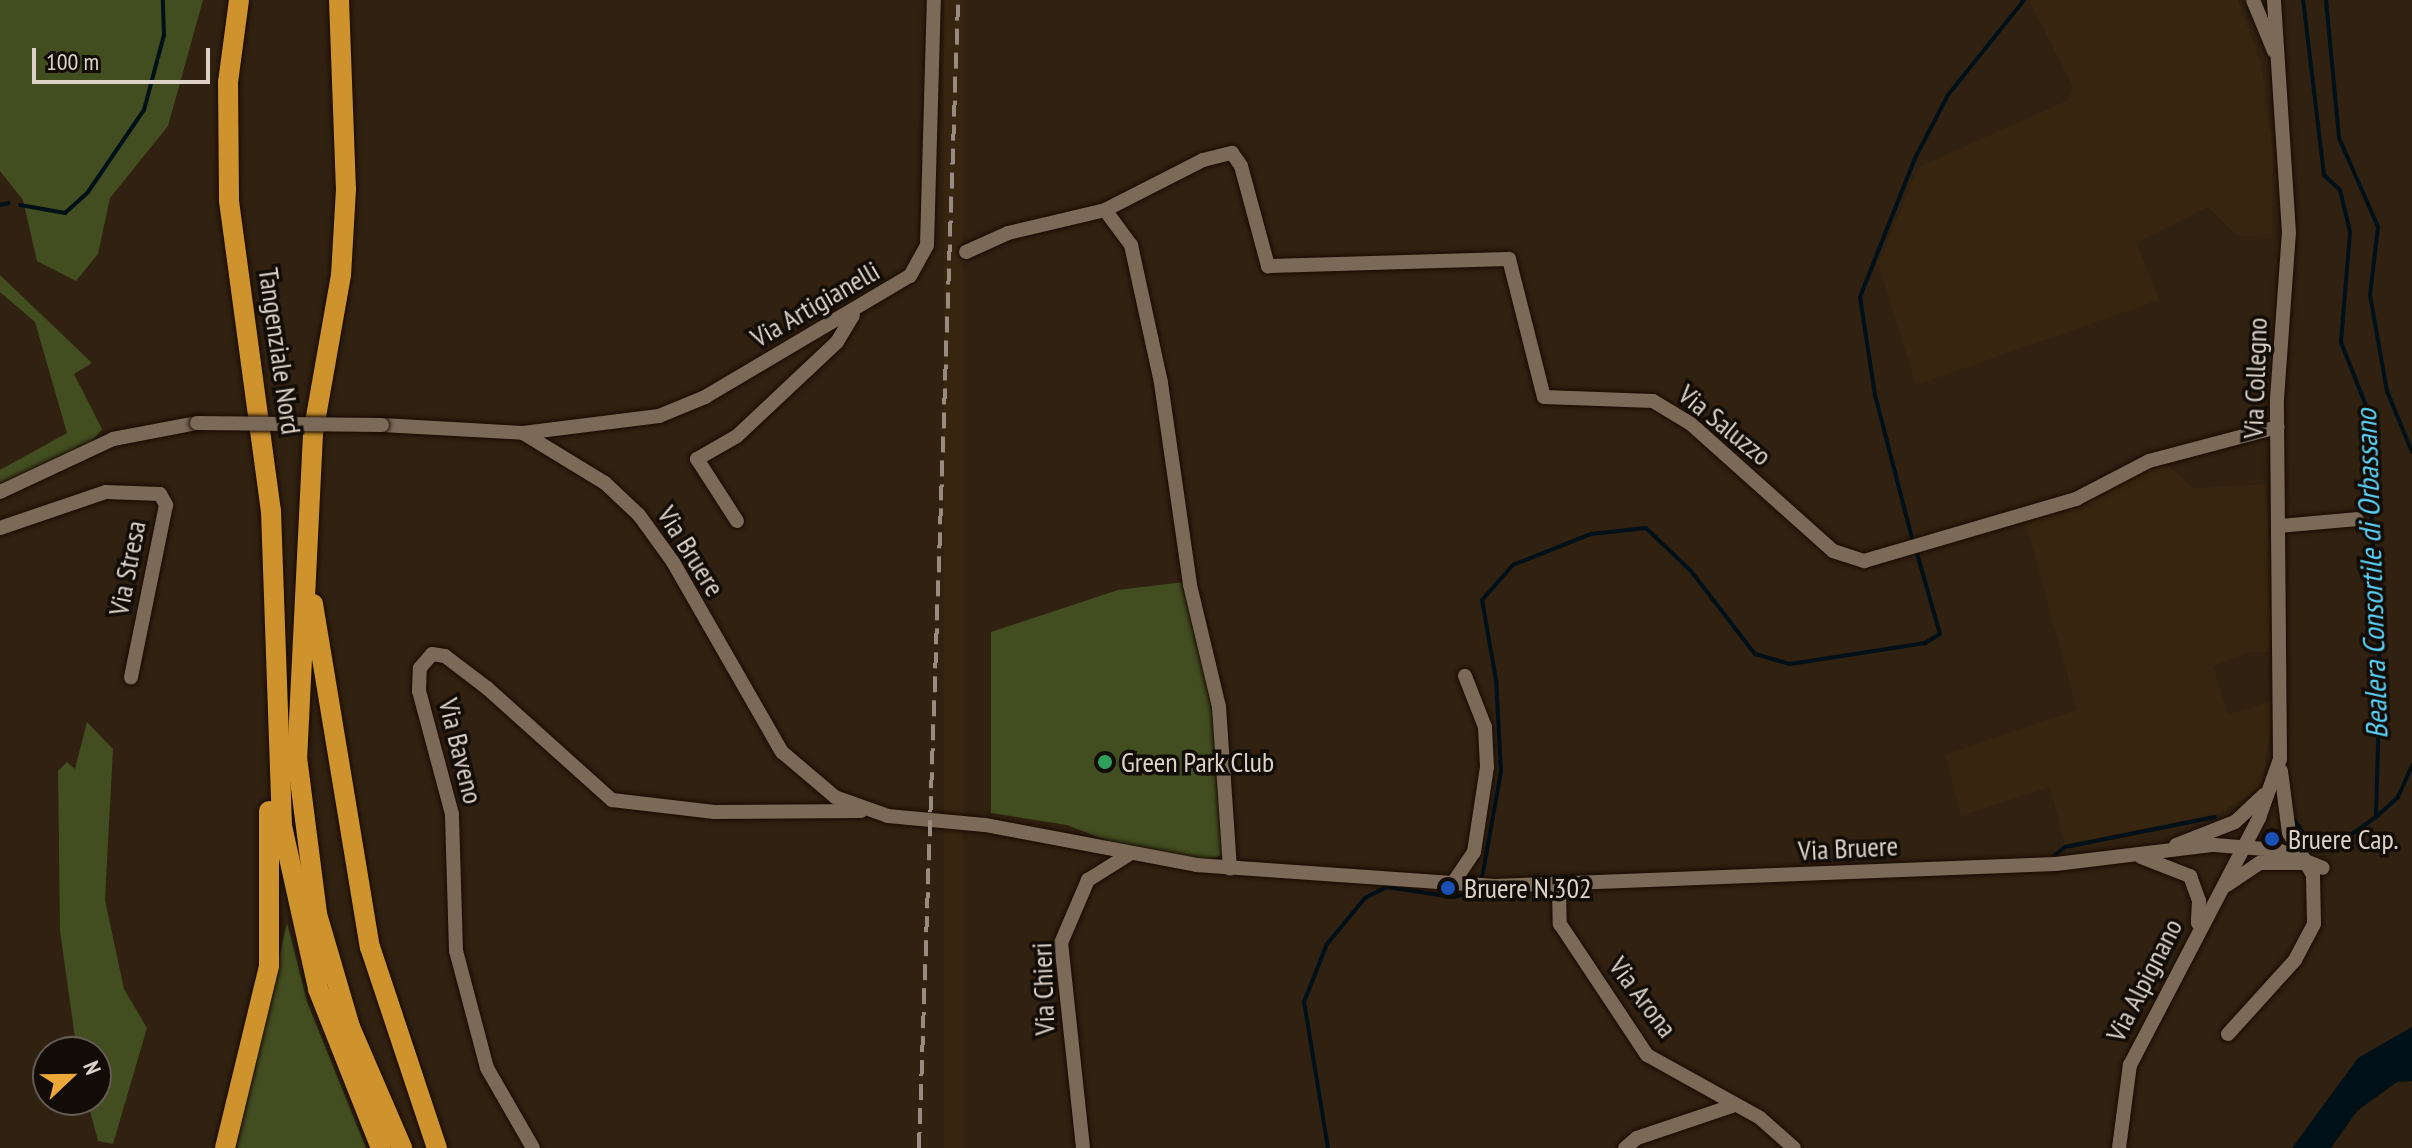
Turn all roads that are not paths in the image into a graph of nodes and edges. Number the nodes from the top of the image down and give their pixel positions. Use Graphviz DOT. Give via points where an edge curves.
graph roads {
  1 [pos="239,0"];
  2 [pos="339,0"];
  3 [pos="934,0"];
  4 [pos="2253,0"];
  5 [pos="2273,1"];
  6 [pos="2279,63"];
  7 [pos="1105,210"];
  8 [pos="966,252"];
  9 [pos="854,314"];
  10 [pos="2278,427"];
  11 [pos="523,433"];
  12 [pos="0,492"];
  13 [pos="2357,519"];
  14 [pos="737,521"];
  15 [pos="2279,526"];
  16 [pos="0,528"];
  17 [pos="307,544"];
  18 [pos="1465,676"];
  19 [pos="131,677"];
  20 [pos="274,712"];
  21 [pos="2280,759"];
  22 [pos="2275,783"];
  23 [pos="869,811"];
  24 [pos="2244,844"];
  25 [pos="2168,848"];
  26 [pos="1128,855"];
  27 [pos="2116,856"];
  28 [pos="2305,863"];
  29 [pos="2323,868"];
  30 [pos="1230,869"];
  31 [pos="1453,883"];
  32 [pos="1559,885"];
  33 [pos="2218,893"];
  34 [pos="2195,936"];
  35 [pos="2228,1034"];
  36 [pos="1735,1105"];
  37 [pos="225,1148"];
  38 [pos="381,1148"];
  39 [pos="402,1148"];
  40 [pos="437,1148"];
  41 [pos="533,1148"];
  42 [pos="1083,1148"];
  43 [pos="1625,1148"];
  44 [pos="1794,1148"];
  45 [pos="2119,1148"];
  1 -- 20 [label="highway, Tangenziale Nord" via="228,82 229,201 271,511"];
  2 -- 17 [label="highway, Tangenziale Nord" via="347,90 343,232 313,434"];
  3 -- 9 [label="street, Via Artigianelli" via="927,245 910,276"];
  4 -- 6 [label="street"];
  5 -- 6 [label="street, Via Collegno"];
  6 -- 10 [label="street, Via Collegno" via="2289,233"];
  7 -- 8 [label="street" via="1008,233"];
  7 -- 10 [label="street, Via Saluzzo" via="1203,160 1232,153 1241,166 1268,266 1509,259 1544,397 1653,401 1691,424 1833,551 1864,561 2012,513 2076,499 2149,461"];
  7 -- 30 [label="street" via="1131,245 1164,397 1190,585 1219,707"];
  9 -- 11 [label="street, Via Artigianelli" via="705,397 659,416"];
  9 -- 14 [label="street" via="837,342 737,436 697,459"];
  10 -- 15 [label="street, Via Collegno"];
  11 -- 12 [label="street, Via Bruere, bridge" via="197,423 113,439"];
  11 -- 23 [label="street, Via Bruere" via="574,461 639,515 782,752 822,788"];
  13 -- 15 [label="street"];
  15 -- 21 [label="street, Via Collegno"];
  16 -- 19 [label="street, Via Stresa" via="106,492 160,494 166,505"];
  17 -- 39 [label="highway" via="296,713 309,871 335,982"];
  17 -- 40 [label="highway" via="321,678 370,947"];
  18 -- 31 [label="street" via="1485,727 1487,767 1474,852"];
  20 -- 37 [label="highway" via="269,966"];
  20 -- 38 [label="highway" via="282,826 303,936 329,1024"];
  21 -- 22 [label="street, Via Collegno"];
  21 -- 28 [label="street, Via Collegno" via="2289,833"];
  22 -- 24 [label="street, Via Collegno"];
  22 -- 25 [label="street" via="2235,822"];
  23 -- 26 [label="street, Via Bruere" via="985,825"];
  23 -- 41 [label="street, Via Baveno" via="714,812 612,800 487,688 445,656 432,654 420,668 419,691 452,814 456,951 487,1068"];
  24 -- 25 [label="street, Via Bruere"];
  24 -- 28 [label="street"];
  24 -- 33 [label="street, Via Alpignano"];
  25 -- 27 [label="street, Via Bruere"];
  26 -- 30 [label="street, Via Bruere"];
  26 -- 42 [label="street, Via Chieri" via="1088,880 1061,943"];
  27 -- 32 [label="street, Via Bruere" via="1952,869"];
  27 -- 34 [label="street" via="2155,858 2190,876 2199,901"];
  28 -- 29 [label="street"];
  28 -- 33 [label="street" via="2260,863"];
  28 -- 35 [label="street, Via Collegno" via="2317,900 2314,924 2295,960"];
  30 -- 31 [label="street, Via Bruere"];
  31 -- 32 [label="street, Via Bruere"];
  32 -- 36 [label="street, Via Arona" via="1560,924 1647,1055"];
  33 -- 34 [label="street, Via Alpignano"];
  34 -- 45 [label="street, Via Alpignano" via="2130,1065"];
  36 -- 43 [label="street" via="1637,1138"];
  36 -- 44 [label="street, Via Arona"];
}
